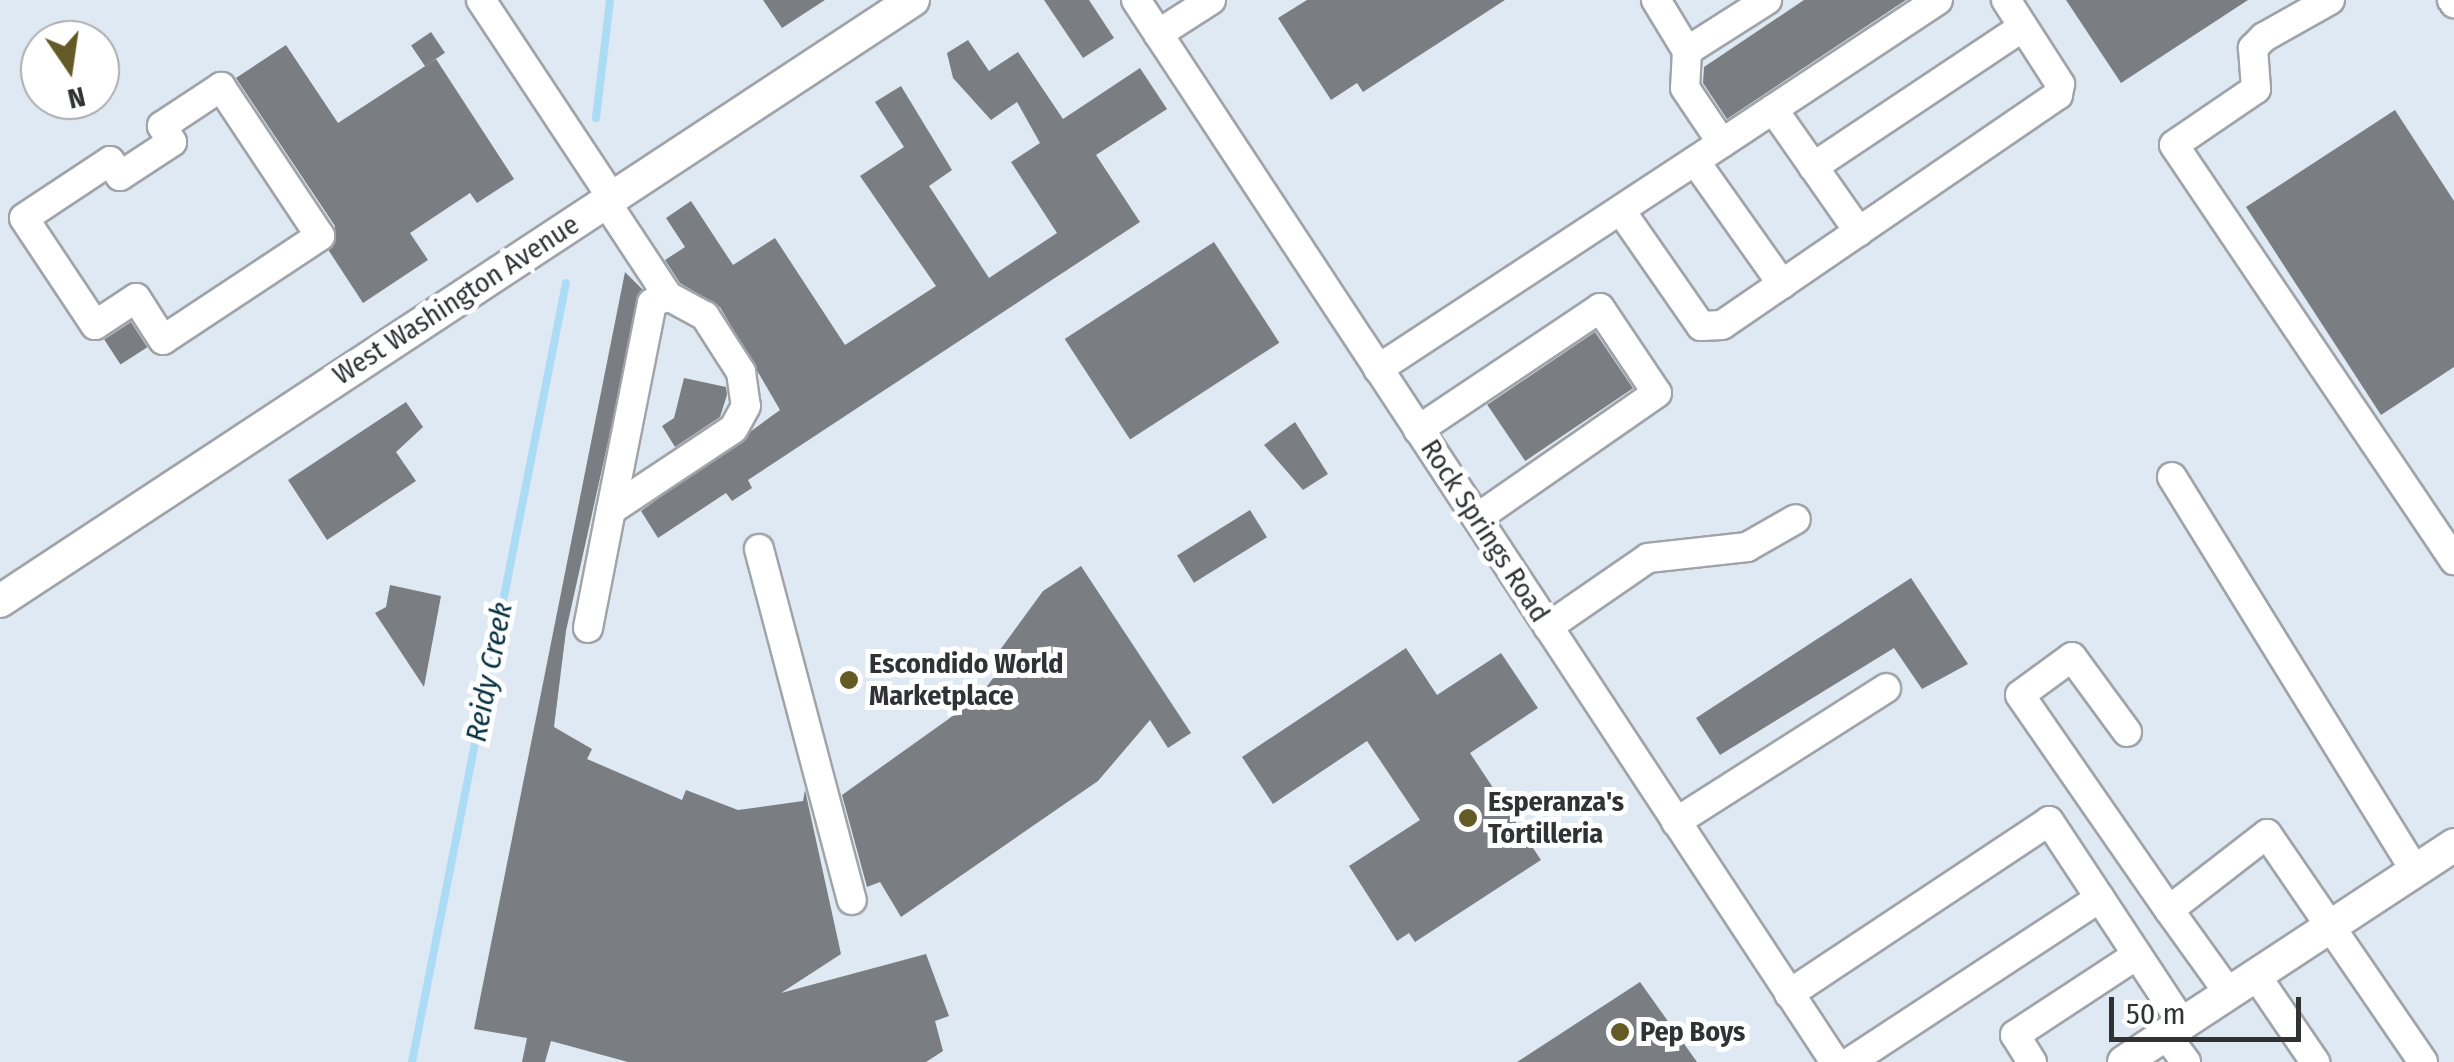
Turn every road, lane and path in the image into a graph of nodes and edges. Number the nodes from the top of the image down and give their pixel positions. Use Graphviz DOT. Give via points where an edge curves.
graph roads {
  1 [pos="481,0"];
  2 [pos="913,0"];
  3 [pos="1136,0"];
  4 [pos="1212,0"];
  5 [pos="1656,0"];
  6 [pos="1767,0"];
  7 [pos="1938,0"];
  8 [pos="2006,0"];
  9 [pos="2330,0"];
  10 [pos="2023,27"];
  11 [pos="1158,34"];
  12 [pos="1687,51"];
  13 [pos="1774,109"];
  14 [pos="1722,143"];
  15 [pos="1696,161"];
  16 [pos="1814,166"];
  17 [pos="609,200"];
  18 [pos="1621,211"];
  19 [pos="1858,232"];
  20 [pos="320,236"];
  21 [pos="1782,284"];
  22 [pos="668,296"];
  23 [pos="1378,369"];
  24 [pos="1418,430"];
  25 [pos="2172,476"];
  26 [pos="611,510"];
  27 [pos="1476,518"];
  28 [pos="1796,519"];
  29 [pos="760,549"];
  30 [pos="2454,560"];
  31 [pos="0,601"];
  32 [pos="1548,627"];
  33 [pos="588,628"];
  34 [pos="1886,688"];
  35 [pos="2127,732"];
  36 [pos="1676,822"];
  37 [pos="2454,844"];
  38 [pos="2415,870"];
  39 [pos="2100,898"];
  40 [pos="852,900"];
  41 [pos="2169,910"];
  42 [pos="2331,925"];
  43 [pos="2137,955"];
  44 [pos="2255,974"];
  45 [pos="2228,992"];
  46 [pos="1790,994"];
  47 [pos="2174,1028"];
  48 [pos="1835,1062"];
  49 [pos="1850,1062"];
  50 [pos="2032,1062"];
  51 [pos="2124,1062"];
  52 [pos="2186,1062"];
  53 [pos="2315,1062"];
  54 [pos="2423,1062"];
  1 -- 17 [label="street"];
  2 -- 17 [label="main road, West Washington Avenue"];
  3 -- 11 [label="street, Rock Springs Road"];
  4 -- 11 [label="street"];
  5 -- 12 [label="street"];
  6 -- 12 [label="street"];
  7 -- 13 [label="street"];
  8 -- 10 [label="street"];
  9 -- 30 [label="street" via="2264,37 2254,48 2256,90 2174,144"];
  10 -- 16 [label="street"];
  10 -- 19 [label="street" via="2060,84 2058,95"];
  11 -- 23 [label="street, Rock Springs Road"];
  12 -- 14 [label="street" via="1685,88"];
  13 -- 14 [label="street"];
  13 -- 16 [label="street"];
  14 -- 15 [label="street"];
  15 -- 18 [label="street"];
  15 -- 21 [label="street"];
  16 -- 19 [label="street"];
  17 -- 22 [label="street"];
  17 -- 31 [label="main road, West Washington Avenue"];
  18 -- 21 [label="street" via="1701,326 1722,324"];
  18 -- 23 [label="street"];
  19 -- 21 [label="street"];
  20 -- 20 [label="street" via="163,340 136,298 95,325 24,218 110,161 120,176 133,168 172,142 162,126 221,88"];
  22 -- 26 [label="street" via="652,303"];
  22 -- 26 [label="street" via="705,316 741,372 746,406 733,429"];
  23 -- 24 [label="street, Rock Springs Road"];
  24 -- 27 [label="street, Rock Springs Road"];
  24 -- 27 [label="street" via="1600,308 1657,393"];
  25 -- 38 [label="street"];
  26 -- 33 [label="street"];
  27 -- 32 [label="street, Rock Springs Road"];
  28 -- 32 [label="street" via="1747,546 1648,558"];
  29 -- 40 [label="street"];
  32 -- 36 [label="street, Rock Springs Road"];
  34 -- 36 [label="street"];
  35 -- 41 [label="street" via="2072,657 2020,695"];
  36 -- 46 [label="street, Rock Springs Road"];
  37 -- 38 [label="main road"];
  38 -- 42 [label="main road"];
  39 -- 43 [label="street"];
  39 -- 46 [label="street" via="2049,821"];
  39 -- 49 [label="street"];
  41 -- 42 [label="street" via="2267,834"];
  41 -- 45 [label="street"];
  42 -- 44 [label="main road"];
  42 -- 54 [label="street"];
  43 -- 47 [label="street"];
  43 -- 50 [label="street" via="2016,1035"];
  44 -- 45 [label="main road"];
  44 -- 53 [label="street"];
  45 -- 47 [label="main road"];
  46 -- 48 [label="street, Rock Springs Road"];
  47 -- 51 [label="main road"];
  47 -- 52 [label="street"];
}
